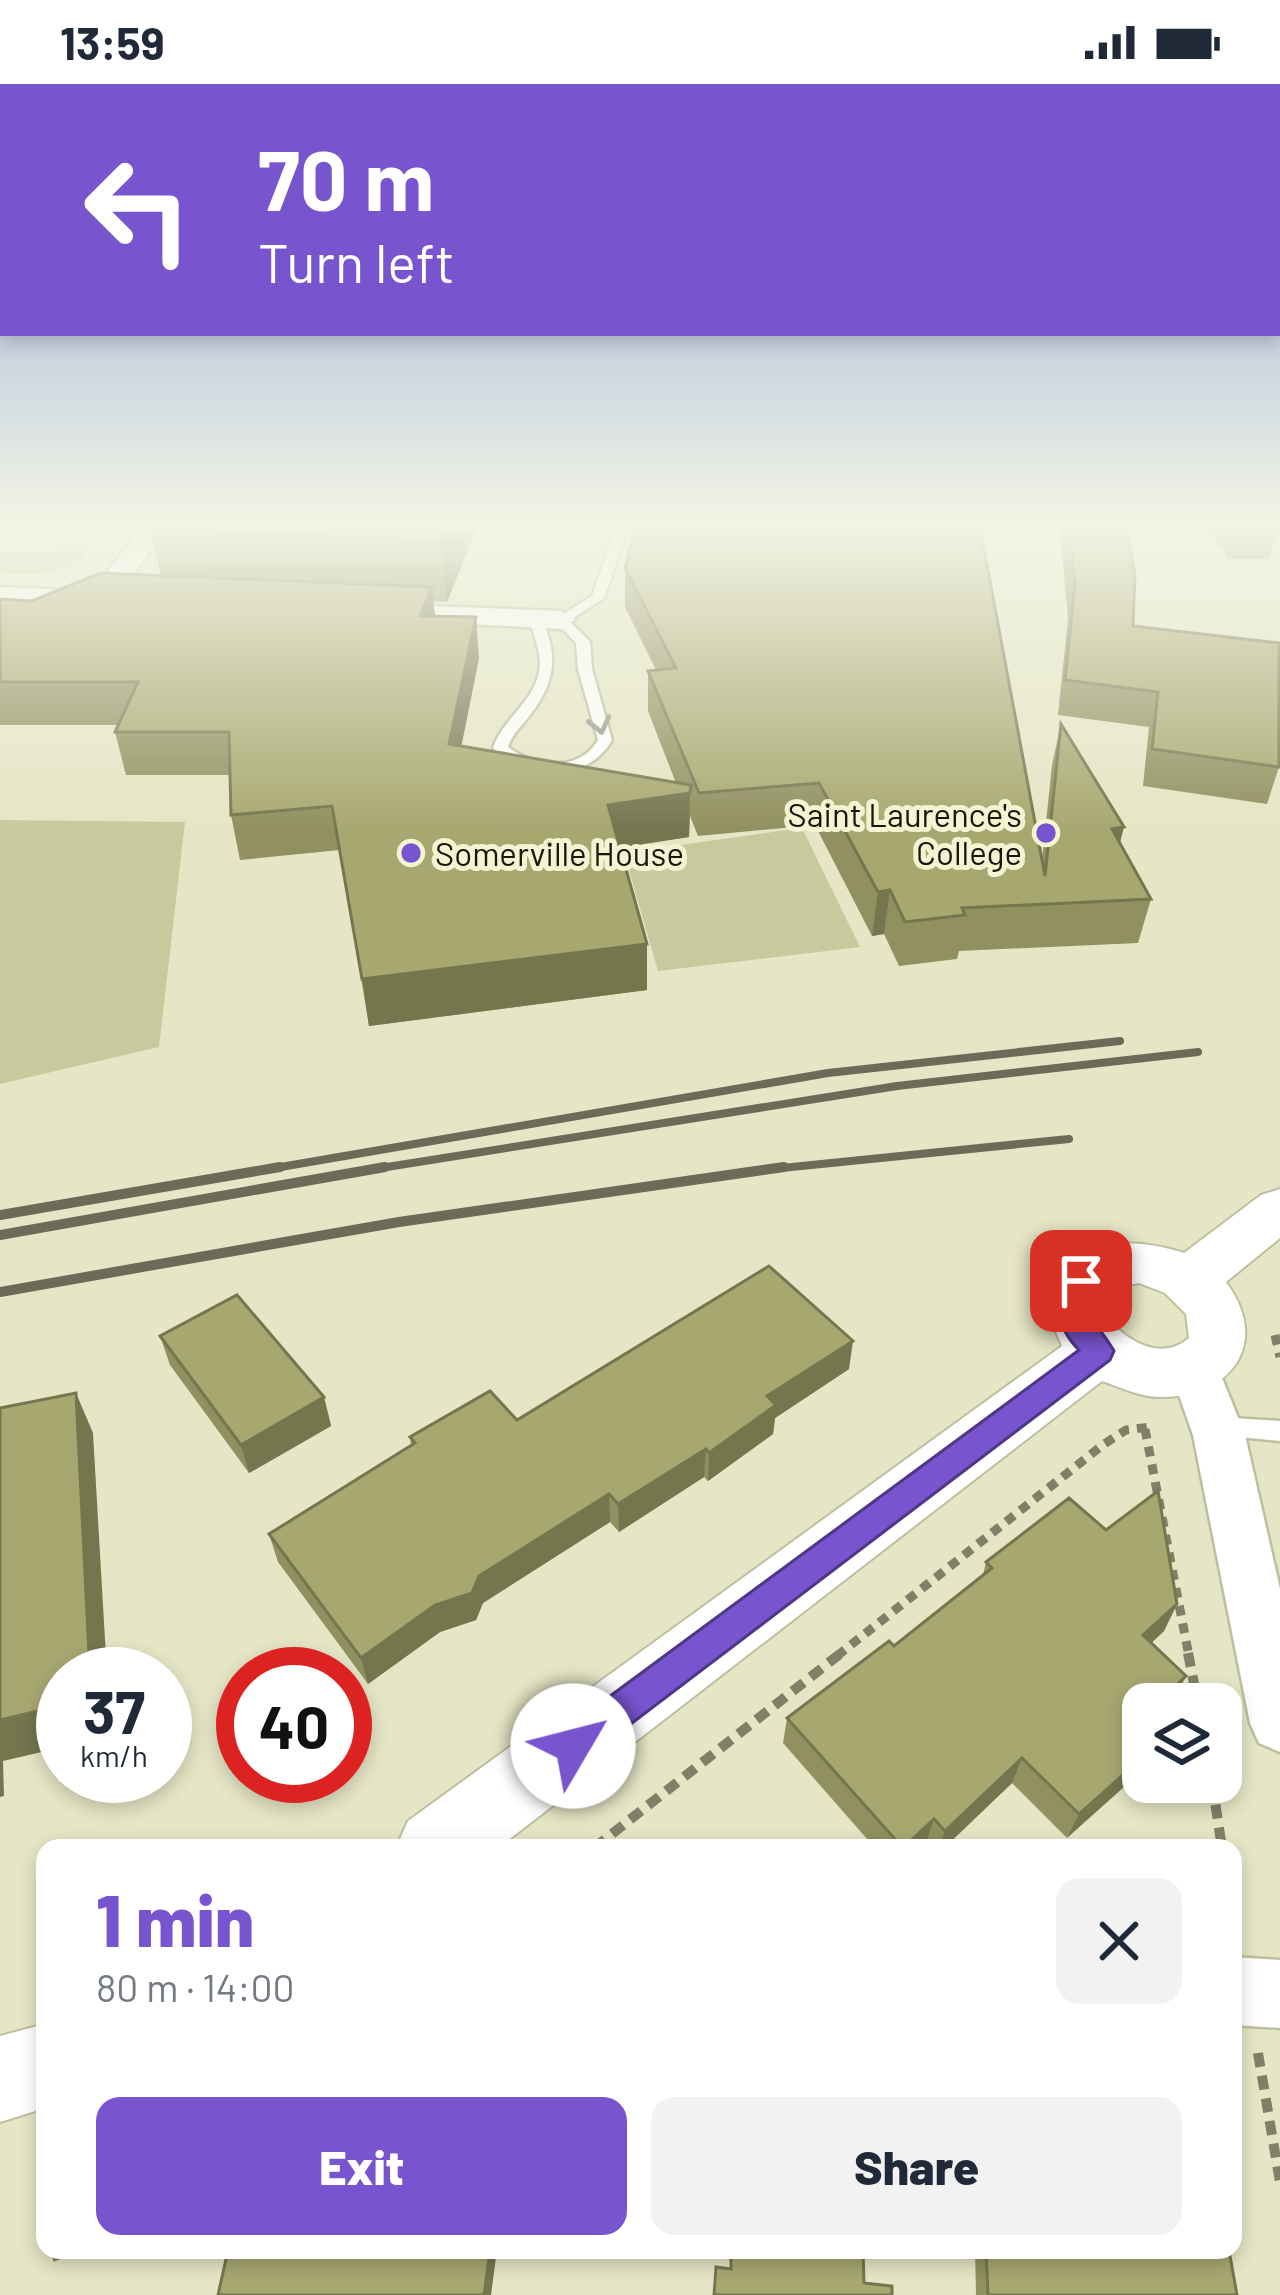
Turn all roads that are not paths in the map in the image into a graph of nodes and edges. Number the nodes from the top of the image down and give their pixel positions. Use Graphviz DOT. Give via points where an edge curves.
graph roads {
  1 [pos="548,625"];
  2 [pos="557,625"];
  3 [pos="1280,1209"];
  4 [pos="1189,1280"];
  5 [pos="1099,1351"];
  6 [pos="1194,1367"];
  7 [pos="1217,1431"];
  8 [pos="1280,1431"];
  9 [pos="1280,1723"];
  10 [pos="447,1839"];
  11 [pos="36,2069"];
  12 [pos="0,2079"];
  2 -- 1 [label="lane, one-way" via="583,642 605,740 592,757 555,768 518,761 500,748 544,686"];
  3 -- 4 [label="street"];
  4 -- 5 [label="street" via="1139,1262 1095,1269 1073,1297 1073,1316"];
  4 -- 6 [label="street" via="1219,1318 1220,1338"];
  5 -- 6 [label="street" via="1147,1372"];
  5 -- 10 [label="street"];
  6 -- 7 [label="street"];
  7 -- 8 [label="lane"];
  7 -- 9 [label="street"];
  11 -- 12 [label="street"];
}
